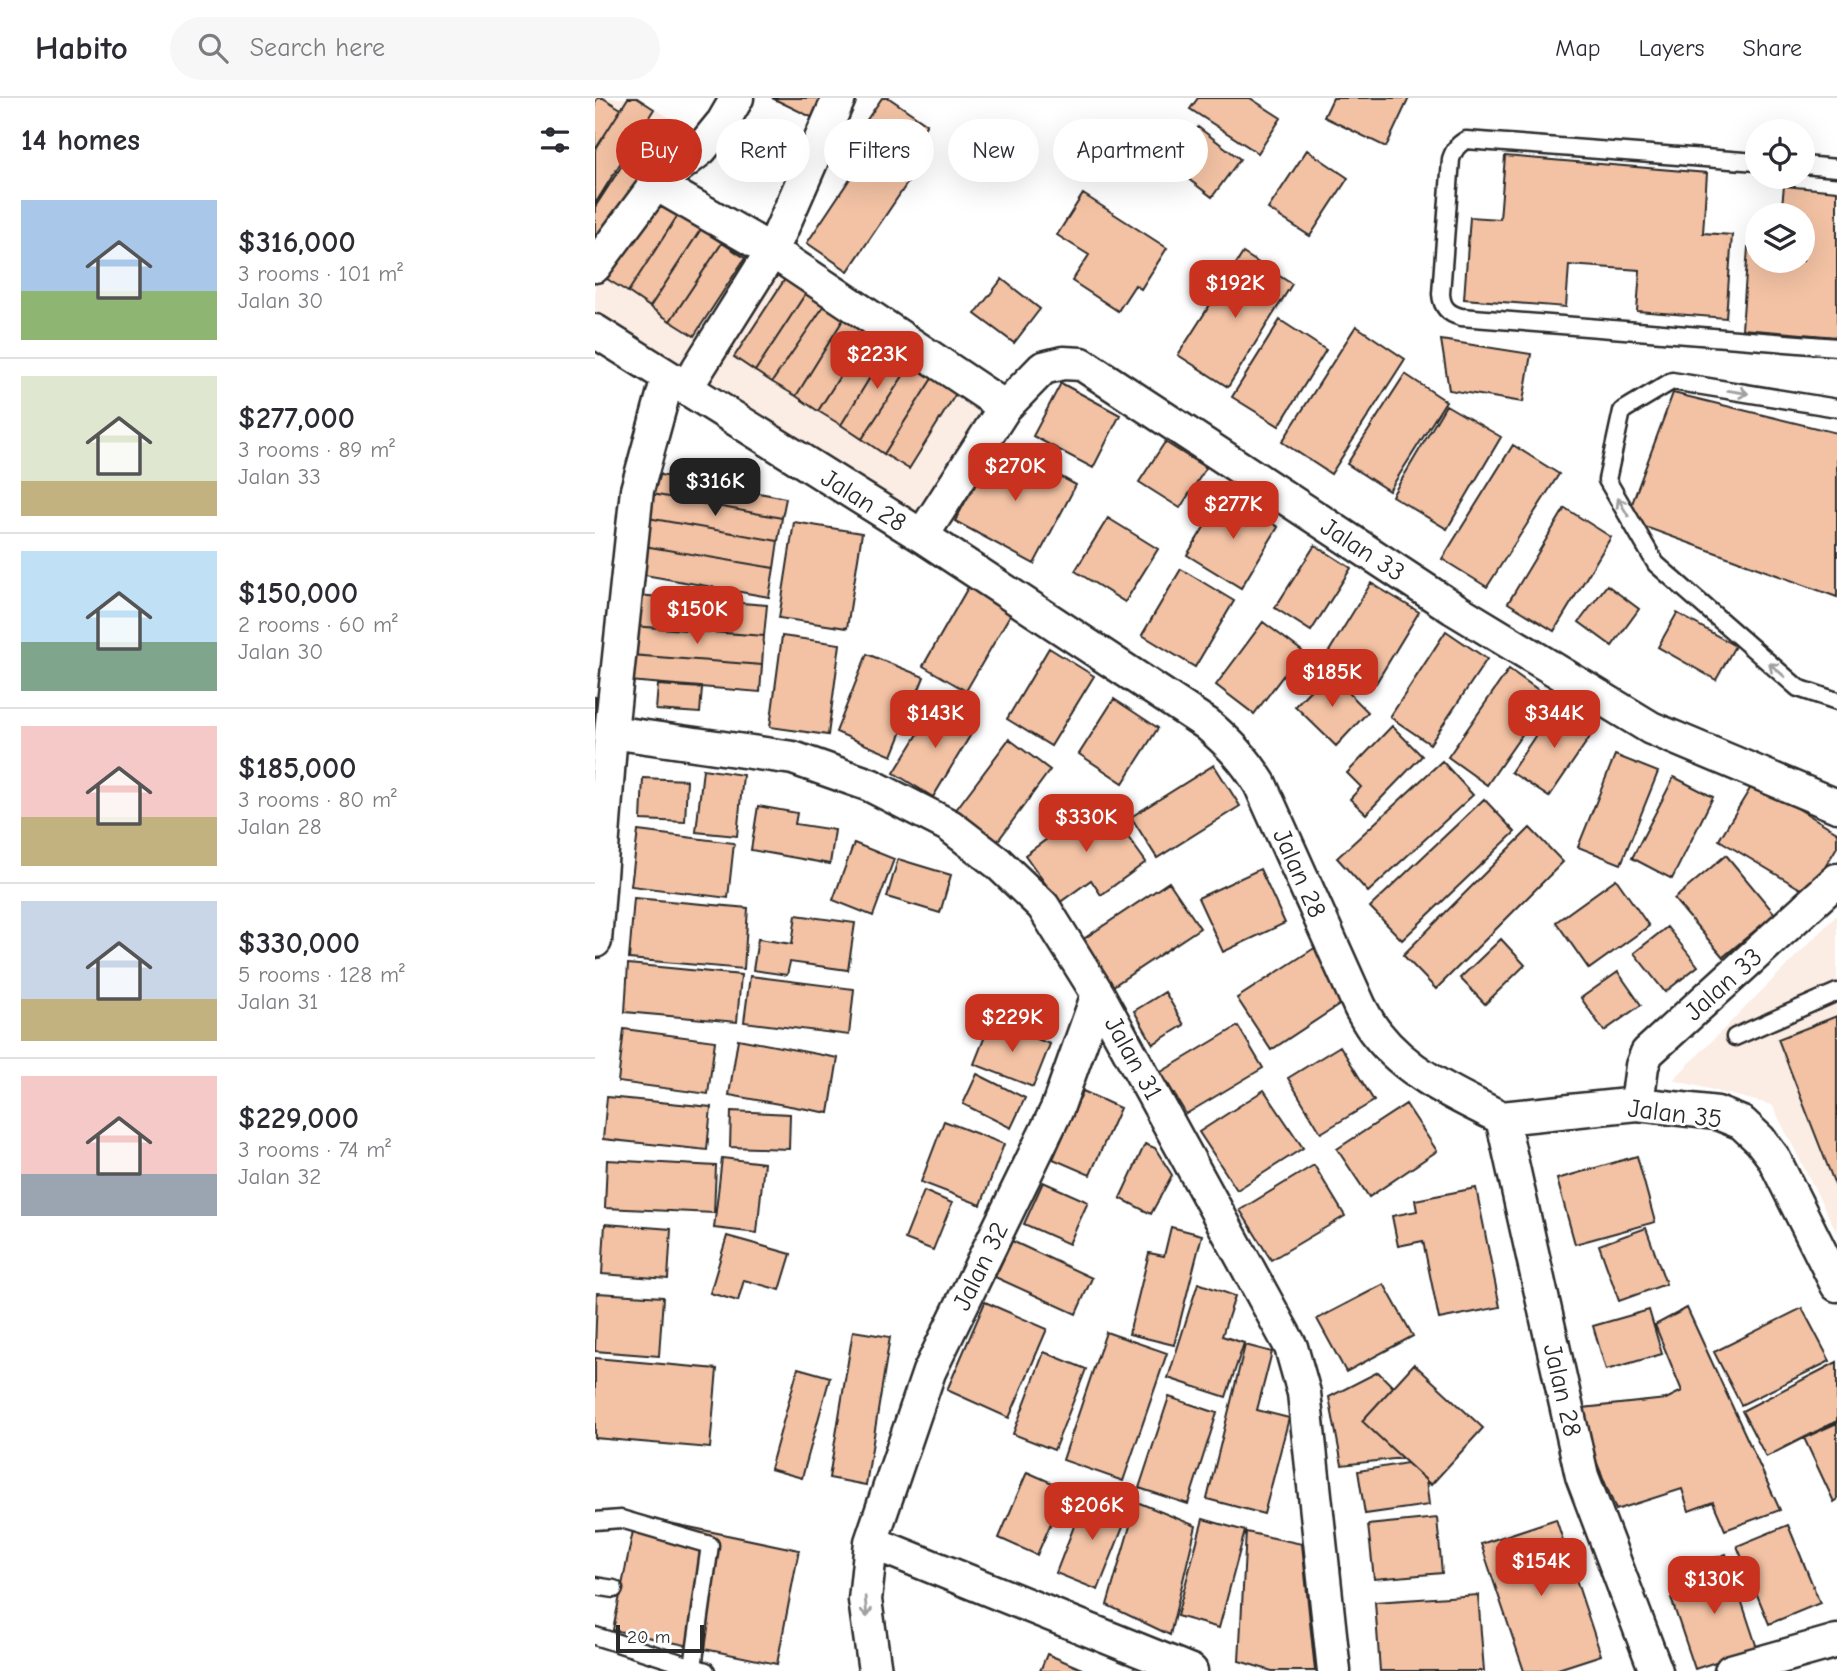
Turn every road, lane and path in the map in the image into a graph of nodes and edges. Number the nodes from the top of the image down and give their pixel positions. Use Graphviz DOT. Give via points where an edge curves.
graph roads {
  1 [pos="737,98"];
  2 [pos="839,98"];
  3 [pos="1745,161"];
  4 [pos="1815,166"];
  5 [pos="1837,168"];
  6 [pos="656,184"];
  7 [pos="772,251"];
  8 [pos="595,266"];
  9 [pos="595,331"];
  10 [pos="1837,347"];
  11 [pos="677,383"];
  12 [pos="1005,407"];
  13 [pos="1837,408"];
  14 [pos="922,536"];
  15 [pos="1837,701"];
  16 [pos="611,732"];
  17 [pos="1837,806"];
  18 [pos="1837,880"];
  19 [pos="595,941"];
  20 [pos="1837,992"];
  21 [pos="1098,994"];
  22 [pos="1735,1037"];
  23 [pos="1637,1104"];
  24 [pos="1502,1118"];
  25 [pos="1837,1285"];
  26 [pos="595,1521"];
  27 [pos="870,1542"];
  28 [pos="595,1586"];
  29 [pos="614,1589"];
  30 [pos="595,1636"];
  31 [pos="1837,1641"];
  32 [pos="700,1669"];
  33 [pos="875,1671"];
  34 [pos="1191,1671"];
  35 [pos="1334,1671"];
  36 [pos="1655,1671"];
  37 [pos="1731,1671"];
  1 -- 6 [label="street" via="701,149"];
  2 -- 7 [label="street"];
  3 -- 10 [label="lane" via="1466,140 1451,159 1442,302 1446,310 1461,317"];
  4 -- 5 [label="lane"];
  6 -- 7 [label="street"];
  6 -- 8 [label="street"];
  7 -- 11 [label="street"];
  7 -- 12 [label="street"];
  9 -- 11 [label="street, Jalan 28"];
  11 -- 14 [label="street, Jalan 28"];
  11 -- 16 [label="street" via="637,490"];
  12 -- 14 [label="street, Jalan 33"];
  12 -- 17 [label="street, Jalan 33" via="1043,368 1082,364 1453,608 1651,727"];
  15 -- 13 [label="lane, one-way" via="1798,688 1656,565 1607,480 1622,411 1672,381"];
  14 -- 24 [label="street, Jalan 28" via="1232,745 1260,784 1360,1007 1377,1035 1409,1066"];
  16 -- 19 [label="street"];
  16 -- 21 [label="street, Jalan 31" via="793,758 870,785 950,826 1043,906"];
  18 -- 23 [label="street, Jalan 33" via="1647,1053"];
  20 -- 22 [label="lane"];
  21 -- 27 [label="street, Jalan 32" via="1057,1109 929,1372"];
  21 -- 35 [label="street, Jalan 31" via="1291,1347 1304,1393"];
  23 -- 24 [label="street, Jalan 35"];
  23 -- 25 [label="street, Jalan 35" via="1717,1113 1742,1123 1773,1157"];
  24 -- 36 [label="street, Jalan 28" via="1582,1476"];
  26 -- 32 [label="lane" via="621,1519 710,1545"];
  27 -- 33 [label="street, Jalan 32, one-way" via="865,1600"];
  27 -- 34 [label="street"];
  28 -- 29 [label="lane"];
  30 -- 32 [label="lane"];
  31 -- 37 [label="street"];
}
